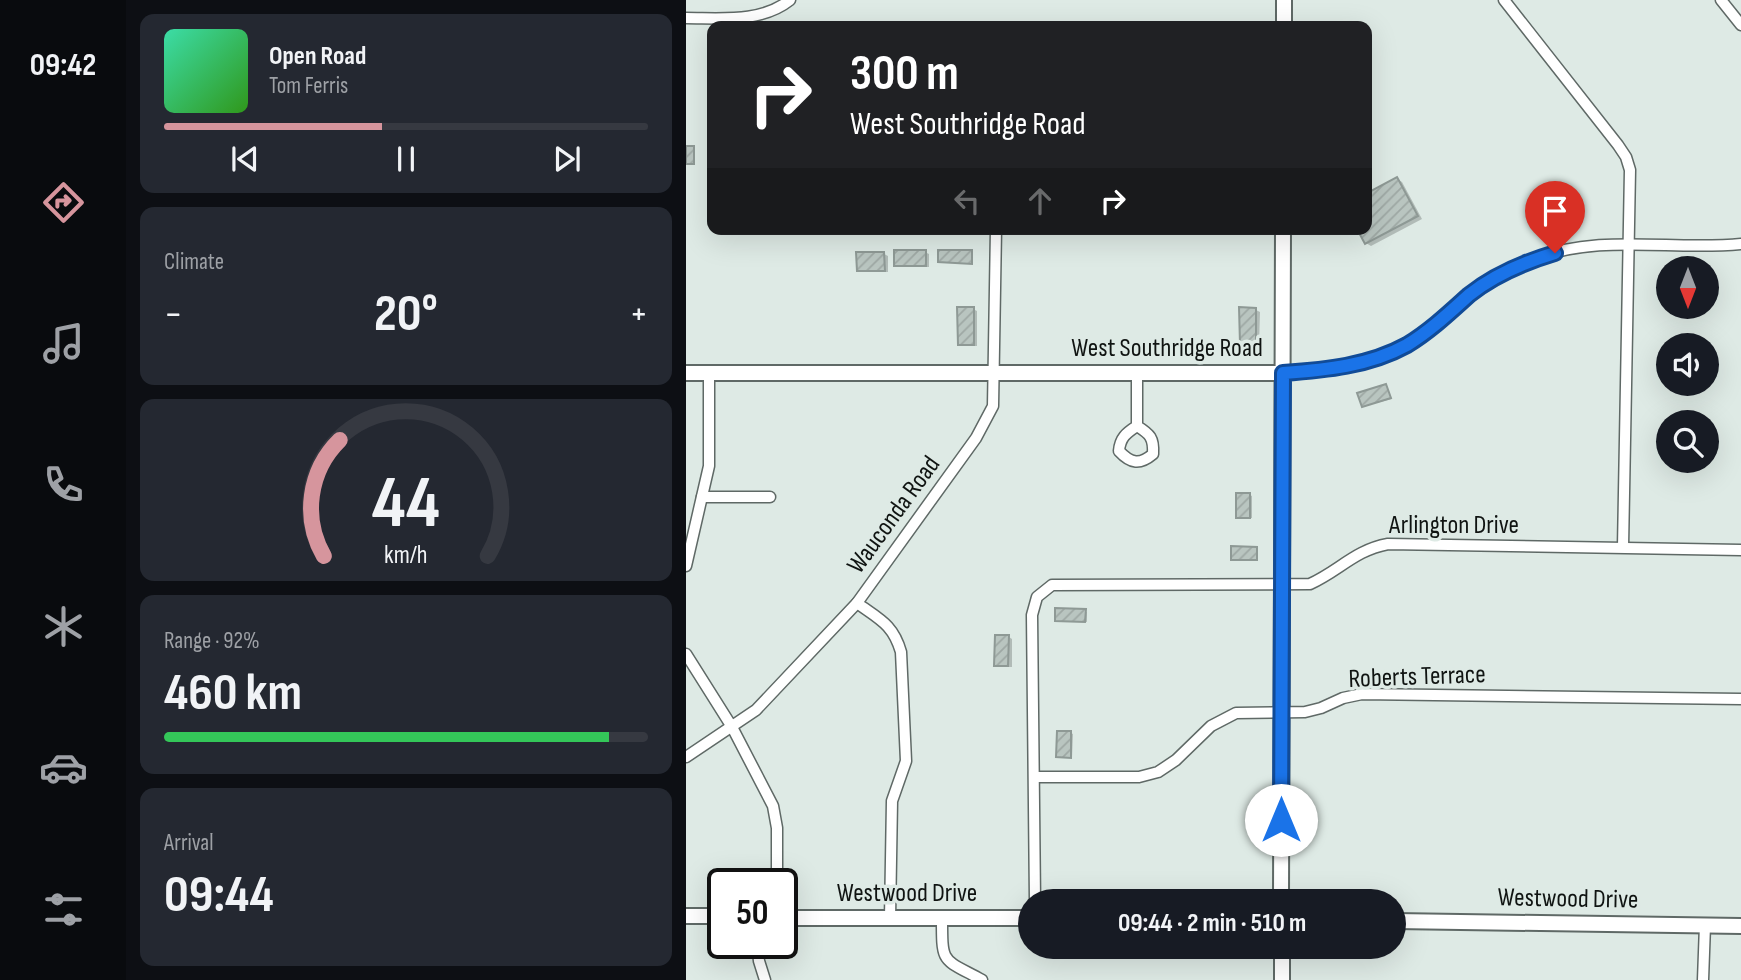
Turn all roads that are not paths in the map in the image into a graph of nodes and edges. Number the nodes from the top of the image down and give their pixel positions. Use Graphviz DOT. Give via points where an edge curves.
graph roads {
  1 [pos="790,0"];
  2 [pos="1284,0"];
  3 [pos="1504,0"];
  4 [pos="1721,0"];
  5 [pos="686,18"];
  6 [pos="1284,21"];
  7 [pos="1741,25"];
  8 [pos="996,235"];
  9 [pos="1283,235"];
  10 [pos="1629,244"];
  11 [pos="1741,244"];
  12 [pos="993,371"];
  13 [pos="1137,372"];
  14 [pos="686,373"];
  15 [pos="709,373"];
  16 [pos="1283,373"];
  17 [pos="1137,426"];
  18 [pos="702,497"];
  19 [pos="770,497"];
  20 [pos="1623,547"];
  21 [pos="1741,550"];
  22 [pos="686,566"];
  23 [pos="1281,586"];
  24 [pos="857,603"];
  25 [pos="686,654"];
  26 [pos="1741,699"];
  27 [pos="1280,712"];
  28 [pos="732,727"];
  29 [pos="686,757"];
  30 [pos="1035,777"];
  31 [pos="777,868"];
  32 [pos="1035,889"];
  33 [pos="1281,889"];
  34 [pos="686,916"];
  35 [pos="707,916"];
  36 [pos="798,918"];
  37 [pos="890,918"];
  38 [pos="1018,918"];
  39 [pos="942,919"];
  40 [pos="1406,921"];
  41 [pos="1705,925"];
  42 [pos="1741,926"];
  43 [pos="759,959"];
  44 [pos="1282,959"];
  45 [pos="765,980"];
  46 [pos="982,980"];
  47 [pos="1282,980"];
  48 [pos="1703,980"];
  1 -- 5 [label="street" via="762,14"];
  2 -- 6 [label="street"];
  3 -- 10 [label="street" via="1626,158 1630,170"];
  4 -- 7 [label="street"];
  8 -- 12 [label="street, Wauconda Road"];
  9 -- 16 [label="street"];
  10 -- 11 [label="street, West Southridge Road"];
  10 -- 16 [label="street, West Southridge Road" via="1573,248 1537,258 1492,280 1405,346 1363,362"];
  10 -- 20 [label="street"];
  12 -- 13 [label="street, West Southridge Road"];
  12 -- 15 [label="street, West Southridge Road"];
  12 -- 24 [label="street, Wauconda Road" via="993,406 976,438"];
  13 -- 16 [label="street, West Southridge Road"];
  13 -- 17 [label="street"];
  14 -- 15 [label="street, West Southridge Road"];
  15 -- 18 [label="street" via="709,466"];
  16 -- 23 [label="street"];
  18 -- 19 [label="street"];
  18 -- 22 [label="street"];
  20 -- 21 [label="street, Arlington Drive"];
  20 -- 23 [label="street, Arlington Drive" via="1388,544 1370,547 1333,574 1310,584"];
  23 -- 27 [label="street"];
  23 -- 30 [label="street, Arlington Drive" via="1052,585 1037,597 1032,615"];
  24 -- 28 [label="street, Wauconda Road" via="755,710"];
  24 -- 37 [label="street" via="897,636 901,652 906,761 892,801"];
  25 -- 28 [label="street"];
  26 -- 27 [label="street, Roberts Terrace" via="1362,694 1305,712"];
  27 -- 30 [label="street, Roberts Terrace" via="1236,713 1211,726 1176,760 1148,775"];
  27 -- 33 [label="street"];
  28 -- 29 [label="street, Wauconda Road"];
  28 -- 31 [label="street" via="773,806"];
  30 -- 32 [label="street"];
  34 -- 35 [label="street"];
  36 -- 37 [label="street, Westwood Drive"];
  37 -- 39 [label="street, Westwood Drive"];
  38 -- 39 [label="street, Westwood Drive"];
  39 -- 46 [label="street" via="942,952 948,961"];
  40 -- 41 [label="street, Westwood Drive"];
  41 -- 42 [label="street, Westwood Drive"];
  41 -- 48 [label="street"];
  43 -- 45 [label="street"];
  44 -- 47 [label="street"];
}
